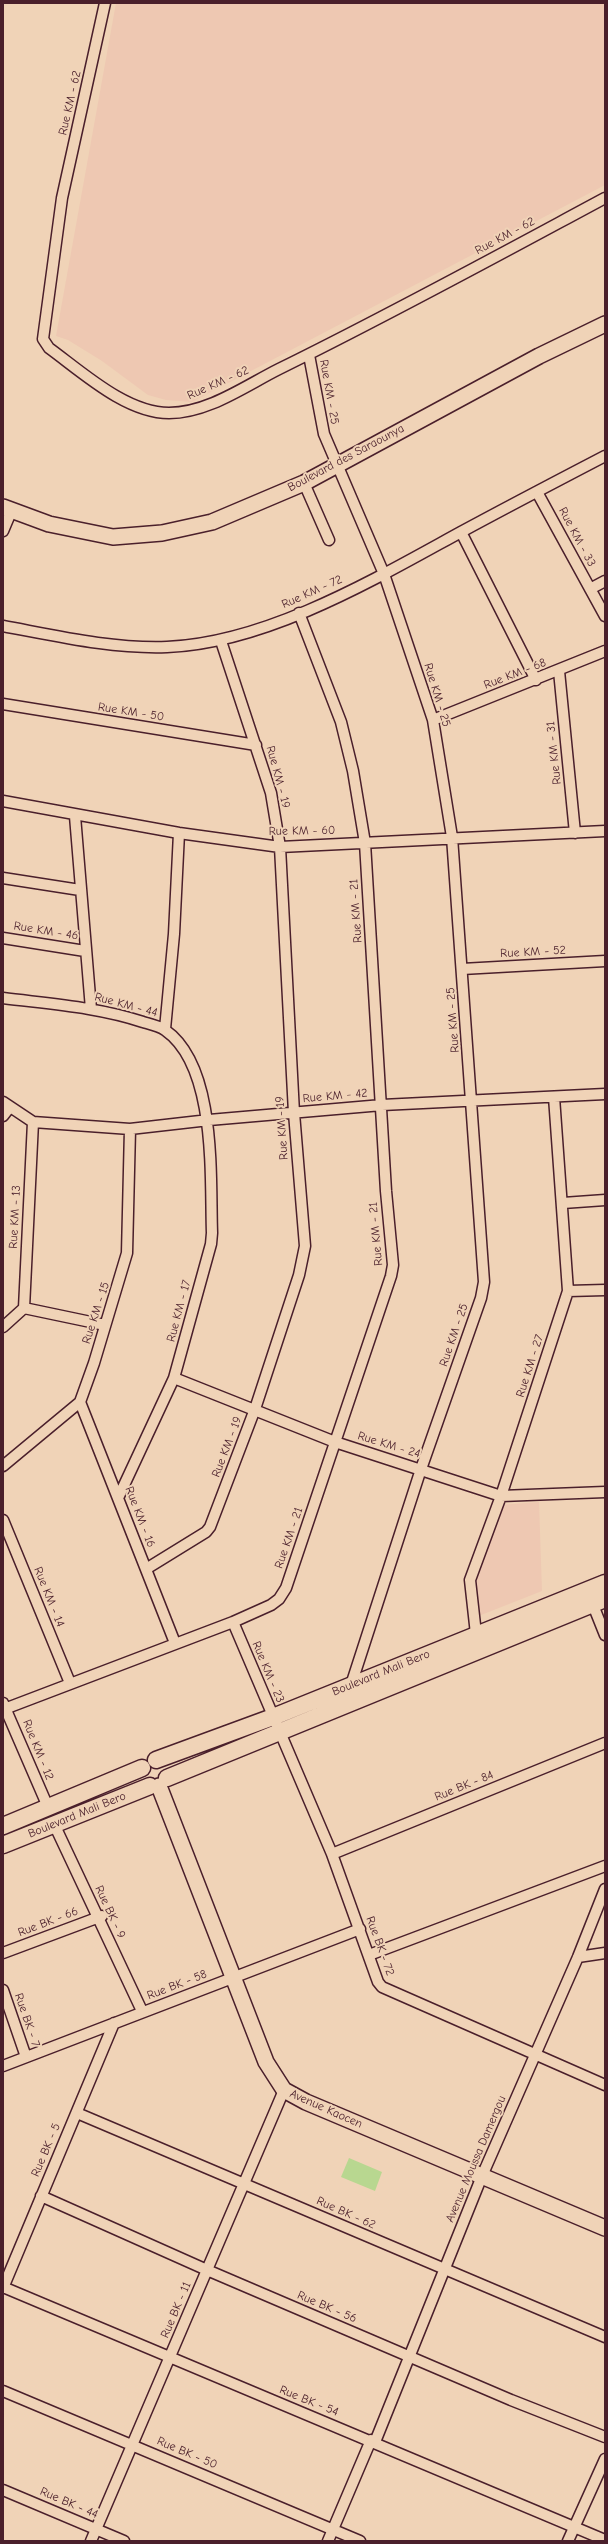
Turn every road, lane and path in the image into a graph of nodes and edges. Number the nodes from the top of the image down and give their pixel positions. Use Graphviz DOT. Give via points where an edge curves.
graph roads {
  1 [pos="106,3"];
  2 [pos="605,198"];
  3 [pos="605,324"];
  4 [pos="309,355"];
  5 [pos="605,456"];
  6 [pos="336,465"];
  7 [pos="304,483"];
  8 [pos="537,492"];
  9 [pos="7,509"];
  10 [pos="3,531"];
  11 [pos="461,532"];
  12 [pos="329,540"];
  13 [pos="384,574"];
  14 [pos="605,582"];
  15 [pos="590,589"];
  16 [pos="299,613"];
  17 [pos="605,616"];
  18 [pos="3,626"];
  19 [pos="221,641"];
  20 [pos="605,650"];
  21 [pos="559,671"];
  22 [pos="536,680"];
  23 [pos="3,704"];
  24 [pos="433,720"];
  25 [pos="256,745"];
  26 [pos="3,801"];
  27 [pos="75,816"];
  28 [pos="605,831"];
  29 [pos="178,833"];
  30 [pos="575,833"];
  31 [pos="452,837"];
  32 [pos="365,843"];
  33 [pos="280,847"];
  34 [pos="3,878"];
  35 [pos="80,890"];
  36 [pos="3,938"];
  37 [pos="84,951"];
  38 [pos="605,961"];
  39 [pos="462,969"];
  40 [pos="3,998"];
  41 [pos="91,1009"];
  42 [pos="165,1029"];
  43 [pos="605,1094"];
  44 [pos="554,1097"];
  45 [pos="471,1100"];
  46 [pos="7,1104"];
  47 [pos="382,1105"];
  48 [pos="294,1113"];
  49 [pos="3,1116"];
  50 [pos="209,1120"];
  51 [pos="33,1122"];
  52 [pos="130,1129"];
  53 [pos="605,1200"];
  54 [pos="563,1203"];
  55 [pos="605,1290"];
  56 [pos="568,1291"];
  57 [pos="24,1308"];
  58 [pos="105,1325"];
  59 [pos="3,1327"];
  60 [pos="174,1378"];
  61 [pos="80,1402"];
  62 [pos="255,1409"];
  63 [pos="335,1442"];
  64 [pos="3,1466"];
  65 [pos="421,1469"];
  66 [pos="605,1492"];
  67 [pos="119,1496"];
  68 [pos="501,1496"];
  69 [pos="3,1520"];
  70 [pos="146,1569"];
  71 [pos="605,1583"];
  72 [pos="595,1598"];
  73 [pos="233,1622"];
  74 [pos="476,1634"];
  75 [pos="605,1635"];
  76 [pos="175,1643"];
  77 [pos="433,1662"];
  78 [pos="402,1665"];
  79 [pos="411,1679"];
  80 [pos="70,1683"];
  81 [pos="351,1685"];
  82 [pos="5,1706"];
  83 [pos="273,1717"];
  84 [pos="280,1732"];
  85 [pos="605,1743"];
  86 [pos="156,1760"];
  87 [pos="142,1768"];
  88 [pos="159,1783"];
  89 [pos="48,1807"];
  90 [pos="54,1824"];
  91 [pos="3,1826"];
  92 [pos="3,1845"];
  93 [pos="332,1854"];
  94 [pos="605,1866"];
  95 [pos="605,1889"];
  96 [pos="100,1916"];
  97 [pos="360,1929"];
  98 [pos="3,1953"];
  99 [pos="605,1953"];
  100 [pos="369,1955"];
  101 [pos="578,1958"];
  102 [pos="233,1977"];
  103 [pos="3,1990"];
  104 [pos="142,2012"];
  105 [pos="114,2023"];
  106 [pos="535,2055"];
  107 [pos="26,2057"];
  108 [pos="3,2066"];
  109 [pos="605,2085"];
  110 [pos="284,2090"];
  111 [pos="77,2113"];
  112 [pos="482,2176"];
  113 [pos="245,2184"];
  114 [pos="41,2196"];
  115 [pos="605,2228"];
  116 [pos="207,2270"];
  117 [pos="444,2270"];
  118 [pos="3,2287"];
  119 [pos="605,2337"];
  120 [pos="409,2356"];
  121 [pos="169,2358"];
  122 [pos="3,2391"];
  123 [pos="605,2437"];
  124 [pos="373,2441"];
  125 [pos="133,2444"];
  126 [pos="605,2459"];
  127 [pos="3,2490"];
  128 [pos="574,2527"];
  129 [pos="96,2529"];
  130 [pos="333,2529"];
  131 [pos="605,2540"];
  132 [pos="91,2541"];
  133 [pos="124,2541"];
  134 [pos="328,2541"];
  135 [pos="360,2541"];
  136 [pos="568,2541"];
  1 -- 4 [label="street, Rue KM - 62" via="62,198 43,339 45,344 122,400 143,409 168,413 202,407"];
  2 -- 4 [label="street, Rue KM - 62"];
  3 -- 6 [label="street, Boulevard des Saraounya" via="539,356"];
  4 -- 6 [label="street, Rue KM - 25" via="324,434"];
  5 -- 8 [label="street, Rue KM - 72"];
  6 -- 7 [label="street, Boulevard des Saraounya"];
  6 -- 13 [label="street, Rue KM - 25"];
  7 -- 9 [label="street, Boulevard des Saraounya" via="212,522 132,537 79,531"];
  7 -- 12 [label="street"];
  8 -- 11 [label="street, Rue KM - 72"];
  8 -- 15 [label="street, Rue KM - 33"];
  9 -- 10 [label="street"];
  11 -- 13 [label="street, Rue KM - 72"];
  11 -- 22 [label="street"];
  13 -- 16 [label="street, Rue KM - 72"];
  13 -- 24 [label="street, Rue KM - 25"];
  14 -- 15 [label="street"];
  15 -- 17 [label="street, Rue KM - 33"];
  16 -- 19 [label="street, Rue KM - 72"];
  16 -- 32 [label="street, Rue KM - 21" via="341,722 353,771"];
  18 -- 19 [label="street, Rue KM - 72" via="118,646 167,647"];
  19 -- 25 [label="street, Rue KM - 19"];
  20 -- 21 [label="street, Rue KM - 68"];
  21 -- 22 [label="street, Rue KM - 68"];
  21 -- 30 [label="street, Rue KM - 31"];
  22 -- 24 [label="street, Rue KM - 68"];
  23 -- 25 [label="street, Rue KM - 50"];
  24 -- 31 [label="street, Rue KM - 25"];
  25 -- 33 [label="street, Rue KM - 19" via="272,794"];
  26 -- 27 [label="street, Rue KM - 60"];
  27 -- 29 [label="street, Rue KM - 60"];
  27 -- 35 [label="street"];
  28 -- 30 [label="street, Rue KM - 60"];
  29 -- 33 [label="street, Rue KM - 60"];
  29 -- 42 [label="street" via="174,934"];
  30 -- 31 [label="street, Rue KM - 60"];
  31 -- 32 [label="street, Rue KM - 60"];
  31 -- 39 [label="street, Rue KM - 25"];
  32 -- 33 [label="street, Rue KM - 60"];
  32 -- 47 [label="street, Rue KM - 21"];
  33 -- 48 [label="street, Rue KM - 19"];
  34 -- 35 [label="street"];
  35 -- 37 [label="street"];
  36 -- 37 [label="street, Rue KM - 46"];
  37 -- 41 [label="street"];
  38 -- 39 [label="street, Rue KM - 52"];
  39 -- 45 [label="street, Rue KM - 25"];
  40 -- 41 [label="street, Rue KM - 44"];
  41 -- 42 [label="street, Rue KM - 44" via="126,1016"];
  42 -- 50 [label="street, Rue KM - 44" via="179,1043 193,1067"];
  43 -- 44 [label="street, Rue KM - 42"];
  44 -- 45 [label="street, Rue KM - 42"];
  44 -- 54 [label="street, Rue KM - 27"];
  45 -- 47 [label="street, Rue KM - 42"];
  45 -- 65 [label="street, Rue KM - 25" via="483,1290"];
  46 -- 49 [label="street"];
  46 -- 51 [label="street, Rue KM - 42"];
  47 -- 48 [label="street, Rue KM - 42"];
  47 -- 63 [label="street, Rue KM - 21" via="392,1271"];
  48 -- 50 [label="street, Rue KM - 42"];
  48 -- 62 [label="street, Rue KM - 19" via="304,1260"];
  50 -- 52 [label="street, Rue KM - 42"];
  50 -- 60 [label="street, Rue KM - 17" via="212,1233"];
  51 -- 52 [label="street, Rue KM - 42"];
  51 -- 57 [label="street, Rue KM - 13"];
  52 -- 58 [label="street, Rue KM - 15" via="127,1253"];
  53 -- 54 [label="street"];
  54 -- 56 [label="street, Rue KM - 27"];
  55 -- 56 [label="street"];
  56 -- 68 [label="street, Rue KM - 27"];
  57 -- 58 [label="street"];
  57 -- 59 [label="street"];
  58 -- 61 [label="street, Rue KM - 15"];
  60 -- 62 [label="street, Rue KM - 24"];
  60 -- 67 [label="street, Rue KM - 17"];
  61 -- 64 [label="street"];
  61 -- 67 [label="street, Rue KM - 16"];
  62 -- 63 [label="street, Rue KM - 24"];
  62 -- 70 [label="street, Rue KM - 19" via="210,1527"];
  63 -- 65 [label="street, Rue KM - 24"];
  63 -- 73 [label="street, Rue KM - 21" via="286,1588 279,1599 271,1605"];
  65 -- 68 [label="street, Rue KM - 24"];
  65 -- 81 [label="street, Rue KM - 25"];
  66 -- 68 [label="street, Rue KM - 24"];
  67 -- 70 [label="street, Rue KM - 16"];
  68 -- 74 [label="street, Rue KM - 27" via="469,1585"];
  69 -- 80 [label="street, Rue KM - 14"];
  70 -- 76 [label="street, Rue KM - 16"];
  71 -- 72 [label="main road, Boulevard Mali Bero"];
  72 -- 74 [label="main road, Boulevard Mali Bero"];
  72 -- 75 [label="street"];
  72 -- 77 [label="main road, Boulevard Mali Bero"];
  73 -- 76 [label="street, Rue KM - 21"];
  73 -- 83 [label="street, Rue KM - 23"];
  74 -- 77 [label="main road, Boulevard Mali Bero"];
  76 -- 80 [label="street, Rue KM - 21"];
  77 -- 78 [label="main road, Boulevard Mali Bero"];
  77 -- 79 [label="main road, Boulevard Mali Bero"];
  78 -- 79 [label="main road" via="410,1670"];
  78 -- 81 [label="main road, Boulevard Mali Bero"];
  79 -- 84 [label="main road, Boulevard Mali Bero"];
  80 -- 82 [label="street, Rue KM - 21"];
  81 -- 83 [label="main road, Boulevard Mali Bero"];
  82 -- 89 [label="street, Rue KM - 12"];
  83 -- 84 [label="street, Rue KM - 23"];
  83 -- 86 [label="main road, Boulevard Mali Bero"];
  84 -- 88 [label="main road, Boulevard Mali Bero"];
  84 -- 93 [label="street, Rue BK - 72"];
  85 -- 93 [label="street, Rue BK - 84"];
  86 -- 87 [label="main road, Boulevard Mali Bero" via="149,1761"];
  86 -- 88 [label="main road" via="166,1766"];
  87 -- 88 [label="main road" via="141,1777"];
  87 -- 89 [label="main road, Boulevard Mali Bero"];
  88 -- 90 [label="main road, Boulevard Mali Bero"];
  88 -- 102 [label="street, Avenue Kaocen"];
  89 -- 91 [label="main road, Boulevard Mali Bero"];
  90 -- 92 [label="main road, Boulevard Mali Bero"];
  90 -- 96 [label="street, Rue BK - 9"];
  93 -- 97 [label="street, Rue BK - 72"];
  94 -- 100 [label="street"];
  95 -- 101 [label="street, Avenue Moussa Damergou"];
  96 -- 98 [label="street, Rue BK - 66"];
  96 -- 104 [label="street, Rue BK - 9"];
  97 -- 100 [label="street, Rue BK - 72"];
  97 -- 102 [label="street, Rue BK - 58"];
  99 -- 101 [label="street"];
  100 -- 106 [label="street, Rue BK - 72" via="378,1982 389,1992"];
  101 -- 106 [label="street, Avenue Moussa Damergou"];
  102 -- 104 [label="street, Rue BK - 58"];
  102 -- 110 [label="street, Avenue Kaocen" via="266,2062"];
  103 -- 107 [label="street, Rue BK - 7"];
  104 -- 105 [label="street, Rue BK - 58"];
  105 -- 107 [label="street, Rue BK - 58"];
  105 -- 111 [label="street, Rue BK - 5"];
  106 -- 109 [label="street, Rue BK - 72"];
  106 -- 112 [label="street, Avenue Moussa Damergou"];
  107 -- 108 [label="street, Rue BK - 58"];
  110 -- 112 [label="street, Avenue Kaocen" via="306,2102"];
  110 -- 113 [label="street, Rue BK - 11"];
  111 -- 113 [label="street, Rue BK - 62"];
  111 -- 114 [label="street, Rue BK - 5"];
  112 -- 115 [label="street, Avenue Kaocen"];
  112 -- 117 [label="street, Avenue Moussa Damergou"];
  113 -- 116 [label="street, Rue BK - 11"];
  113 -- 117 [label="street, Rue BK - 62"];
  114 -- 116 [label="street, Rue BK - 56"];
  114 -- 118 [label="street, Rue BK - 5"];
  116 -- 120 [label="street, Rue BK - 56"];
  116 -- 121 [label="street, Rue BK - 11"];
  117 -- 119 [label="street, Rue BK - 62"];
  117 -- 120 [label="street, Avenue Moussa Damergou"];
  118 -- 121 [label="street, Rue BK - 54"];
  120 -- 123 [label="street, Rue BK - 56"];
  120 -- 124 [label="street, Avenue Moussa Damergou"];
  121 -- 124 [label="street, Rue BK - 54"];
  121 -- 125 [label="street, Rue BK - 11"];
  122 -- 125 [label="street, Rue BK - 50"];
  124 -- 128 [label="street, Rue BK - 54"];
  124 -- 130 [label="street, Avenue Moussa Damergou"];
  125 -- 129 [label="street, Rue BK - 11"];
  125 -- 130 [label="street, Rue BK - 50"];
  126 -- 128 [label="street"];
  127 -- 129 [label="street, Rue BK - 44"];
  128 -- 131 [label="street, Rue BK - 54"];
  128 -- 136 [label="street"];
  129 -- 132 [label="street, Rue BK - 11"];
  129 -- 133 [label="street, Rue BK - 44"];
  130 -- 134 [label="street, Avenue Moussa Damergou"];
  130 -- 135 [label="street, Rue BK - 50"];
}
